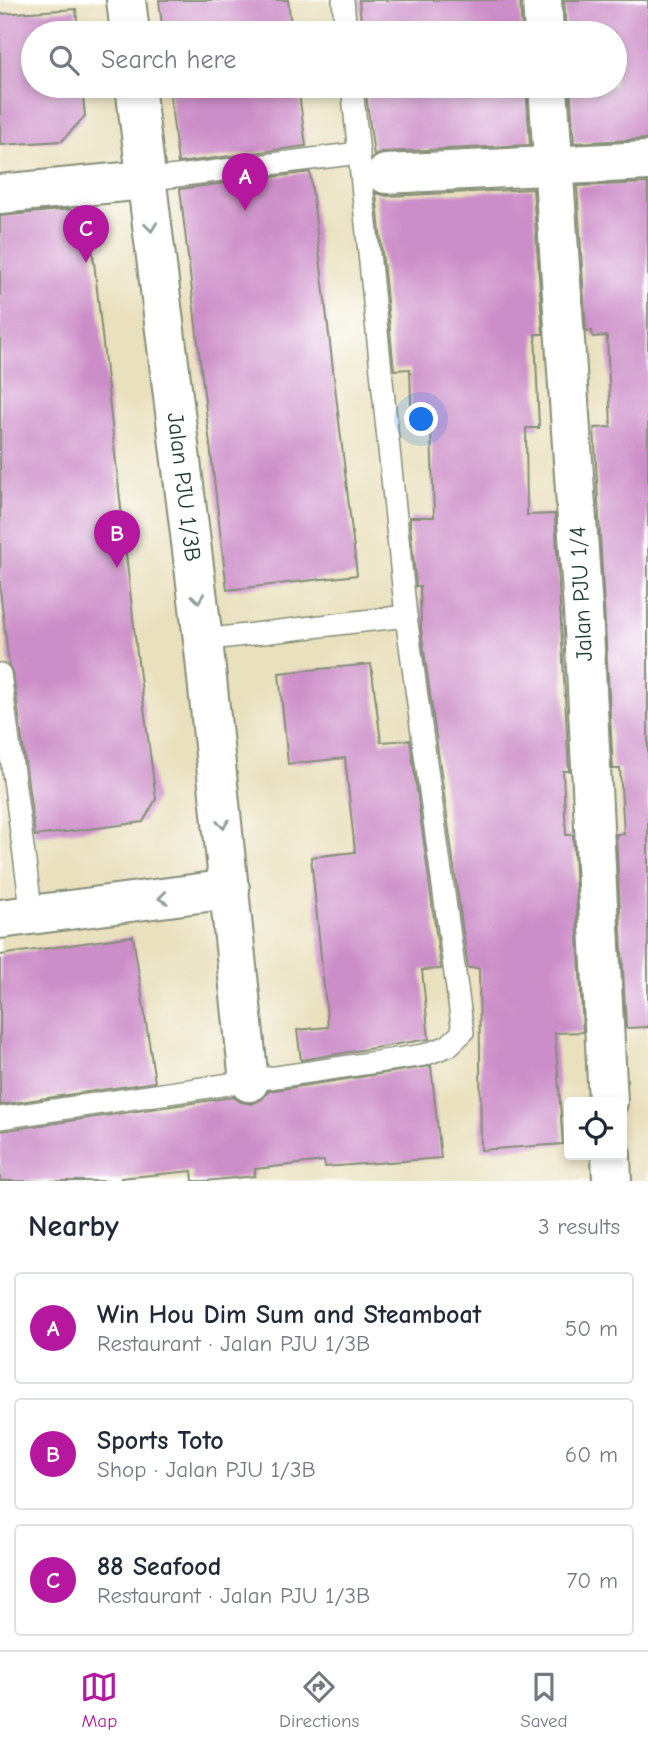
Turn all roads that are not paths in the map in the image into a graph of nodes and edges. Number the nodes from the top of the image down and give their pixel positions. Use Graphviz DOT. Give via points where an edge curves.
graph roads {
  1 [pos="127,0"];
  2 [pos="343,0"];
  3 [pos="542,0"];
  4 [pos="129,21"];
  5 [pos="345,21"];
  6 [pos="543,21"];
  7 [pos="136,98"];
  8 [pos="355,98"];
  9 [pos="549,98"];
  10 [pos="648,160"];
  11 [pos="372,163"];
  12 [pos="554,165"];
  13 [pos="145,180"];
  14 [pos="0,194"];
  15 [pos="406,616"];
  16 [pos="203,640"];
  17 [pos="0,674"];
  18 [pos="230,889"];
  19 [pos="16,917"];
  20 [pos="249,1082"];
  21 [pos="608,1097"];
  22 [pos="0,1118"];
  23 [pos="611,1160"];
  24 [pos="612,1181"];
  1 -- 4 [label="street"];
  2 -- 5 [label="lane"];
  3 -- 6 [label="street"];
  7 -- 13 [label="street, Jalan PJU 1/3B"];
  8 -- 11 [label="lane"];
  9 -- 12 [label="street, Jalan PJU 1/4"];
  10 -- 12 [label="street"];
  11 -- 12 [label="street"];
  11 -- 13 [label="lane"];
  11 -- 15 [label="lane"];
  12 -- 21 [label="street, Jalan PJU 1/4"];
  13 -- 14 [label="street"];
  13 -- 16 [label="street, Jalan PJU 1/3B, one-way"];
  15 -- 16 [label="lane"];
  15 -- 20 [label="lane" via="463,1032 448,1046 424,1055"];
  16 -- 18 [label="street, Jalan PJU 1/3B, one-way"];
  17 -- 19 [label="lane"];
  18 -- 19 [label="street, one-way"];
  18 -- 20 [label="street, Jalan PJU 1/3B"];
  20 -- 22 [label="lane"];
  23 -- 24 [label="street"];
}
